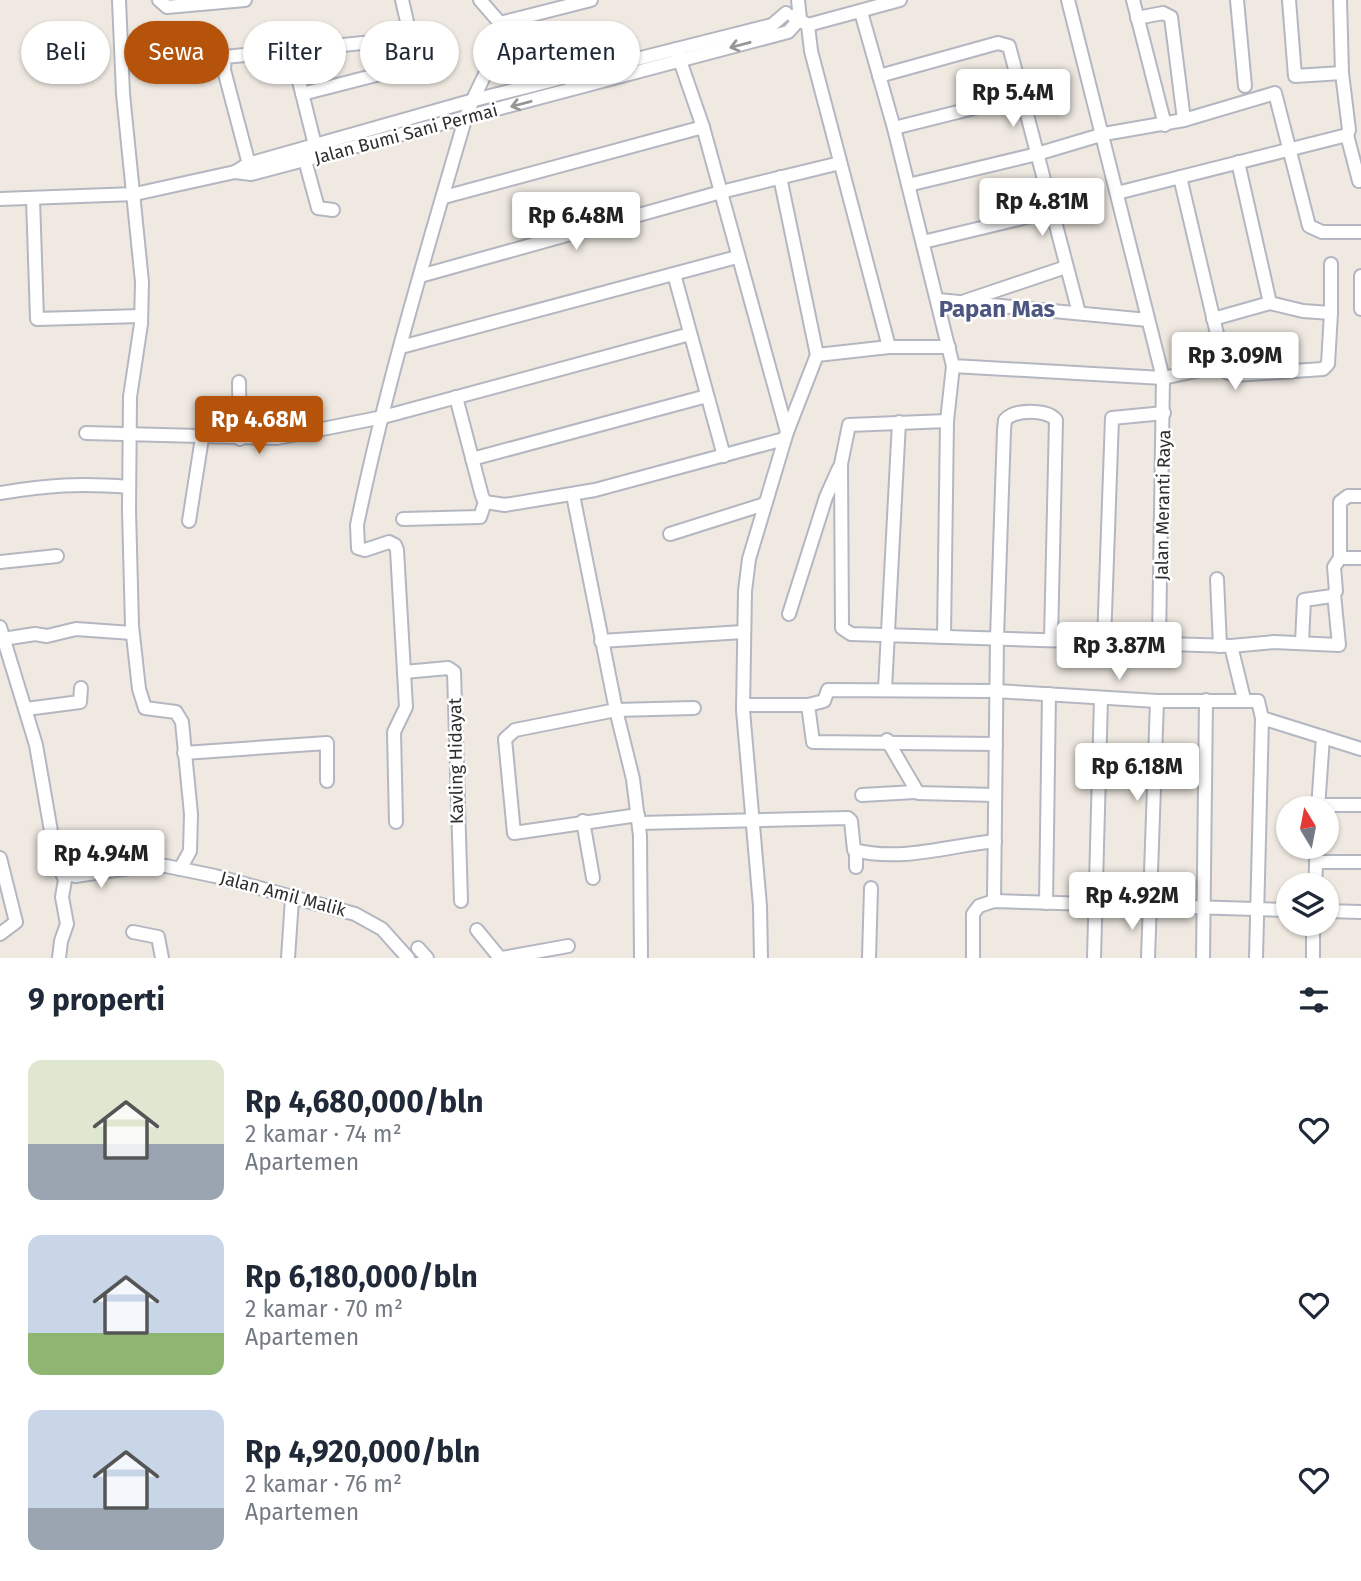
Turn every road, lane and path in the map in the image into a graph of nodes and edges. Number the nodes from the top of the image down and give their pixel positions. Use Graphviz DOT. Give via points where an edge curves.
graph roads {
  1 [pos="119,0"];
  2 [pos="159,0"];
  3 [pos="245,0"];
  4 [pos="402,0"];
  5 [pos="480,0"];
  6 [pos="591,0"];
  7 [pos="798,0"];
  8 [pos="901,0"];
  9 [pos="1068,0"];
  10 [pos="1133,0"];
  11 [pos="1237,0"];
  12 [pos="1289,0"];
  13 [pos="1340,0"];
  14 [pos="785,7"];
  15 [pos="861,12"];
  16 [pos="1137,18"];
  17 [pos="498,21"];
  18 [pos="508,21"];
  19 [pos="804,22"];
  20 [pos="346,44"];
  21 [pos="243,54"];
  22 [pos="679,55"];
  23 [pos="1342,73"];
  24 [pos="879,76"];
  25 [pos="360,79"];
  26 [pos="299,84"];
  27 [pos="481,84"];
  28 [pos="1245,86"];
  29 [pos="302,94"];
  30 [pos="1021,96"];
  31 [pos="474,100"];
  32 [pos="410,118"];
  33 [pos="465,119"];
  34 [pos="1184,120"];
  35 [pos="1165,125"];
  36 [pos="703,127"];
  37 [pos="894,128"];
  38 [pos="406,134"];
  39 [pos="1104,134"];
  40 [pos="1347,135"];
  41 [pos="315,145"];
  42 [pos="1288,151"];
  43 [pos="1037,154"];
  44 [pos="303,155"];
  45 [pos="1238,162"];
  46 [pos="840,163"];
  47 [pos="250,169"];
  48 [pos="780,177"];
  49 [pos="1180,177"];
  50 [pos="1359,181"];
  51 [pos="908,185"];
  52 [pos="721,192"];
  53 [pos="1117,193"];
  54 [pos="135,194"];
  55 [pos="444,197"];
  56 [pos="0,199"];
  57 [pos="33,199"];
  58 [pos="333,210"];
  59 [pos="1052,211"];
  60 [pos="1361,232"];
  61 [pos="923,242"];
  62 [pos="737,257"];
  63 [pos="1331,264"];
  64 [pos="1066,267"];
  65 [pos="674,274"];
  66 [pos="420,276"];
  67 [pos="1361,276"];
  68 [pos="939,300"];
  69 [pos="962,302"];
  70 [pos="1270,303"];
  71 [pos="1361,309"];
  72 [pos="1079,313"];
  73 [pos="1331,313"];
  74 [pos="141,316"];
  75 [pos="1213,319"];
  76 [pos="1148,320"];
  77 [pos="690,334"];
  78 [pos="401,346"];
  79 [pos="889,347"];
  80 [pos="949,347"];
  81 [pos="817,355"];
  82 [pos="1224,365"];
  83 [pos="953,366"];
  84 [pos="1163,378"];
  85 [pos="239,382"];
  86 [pos="707,396"];
  87 [pos="456,397"];
  88 [pos="1164,413"];
  89 [pos="383,417"];
  90 [pos="947,421"];
  91 [pos="899,422"];
  92 [pos="86,433"];
  93 [pos="785,435"];
  94 [pos="130,436"];
  95 [pos="202,438"];
  96 [pos="240,439"];
  97 [pos="724,456"];
  98 [pos="472,459"];
  99 [pos="841,464"];
  100 [pos="129,487"];
  101 [pos="0,493"];
  102 [pos="573,495"];
  103 [pos="1361,496"];
  104 [pos="485,502"];
  105 [pos="765,504"];
  106 [pos="403,519"];
  107 [pos="189,521"];
  108 [pos="670,534"];
  109 [pos="57,556"];
  110 [pos="1340,558"];
  111 [pos="1361,558"];
  112 [pos="0,562"];
  113 [pos="1217,579"];
  114 [pos="1334,594"];
  115 [pos="789,614"];
  116 [pos="743,632"];
  117 [pos="1,633"];
  118 [pos="132,633"];
  119 [pos="889,636"];
  120 [pos="944,637"];
  121 [pos="997,638"];
  122 [pos="1051,640"];
  123 [pos="601,641"];
  124 [pos="1104,642"];
  125 [pos="1302,642"];
  126 [pos="1159,643"];
  127 [pos="1226,646"];
  128 [pos="404,673"];
  129 [pos="80,688"];
  130 [pos="885,689"];
  131 [pos="996,691"];
  132 [pos="1049,694"];
  133 [pos="1101,698"];
  134 [pos="1244,699"];
  135 [pos="1157,701"];
  136 [pos="1206,701"];
  137 [pos="743,705"];
  138 [pos="808,705"];
  139 [pos="694,708"];
  140 [pos="26,709"];
  141 [pos="616,710"];
  142 [pos="1262,718"];
  143 [pos="1323,737"];
  144 [pos="887,740"];
  145 [pos="996,744"];
  146 [pos="1361,749"];
  147 [pos="184,753"];
  148 [pos="327,781"];
  149 [pos="915,792"];
  150 [pos="862,794"];
  151 [pos="995,795"];
  152 [pos="1319,796"];
  153 [pos="1361,805"];
  154 [pos="1339,806"];
  155 [pos="638,819"];
  156 [pos="754,819"];
  157 [pos="583,821"];
  158 [pos="396,822"];
  159 [pos="995,841"];
  160 [pos="856,851"];
  161 [pos="0,858"];
  162 [pos="1316,859"];
  163 [pos="1316,862"];
  164 [pos="1361,862"];
  165 [pos="856,867"];
  166 [pos="180,869"];
  167 [pos="61,873"];
  168 [pos="1316,873"];
  169 [pos="593,878"];
  170 [pos="871,888"];
  171 [pos="292,899"];
  172 [pos="461,901"];
  173 [pos="994,901"];
  174 [pos="1046,903"];
  175 [pos="1095,904"];
  176 [pos="1150,906"];
  177 [pos="1205,907"];
  178 [pos="1258,909"];
  179 [pos="1276,910"];
  180 [pos="1339,911"];
  181 [pos="1361,912"];
  182 [pos="477,930"];
  183 [pos="133,932"];
  184 [pos="0,934"];
  185 [pos="1314,936"];
  186 [pos="568,946"];
  187 [pos="59,958"];
  188 [pos="162,958"];
  189 [pos="288,958"];
  190 [pos="408,958"];
  191 [pos="501,958"];
  192 [pos="641,958"];
  193 [pos="761,958"];
  194 [pos="869,958"];
  195 [pos="973,958"];
  196 [pos="1094,958"];
  197 [pos="1149,958"];
  198 [pos="1203,958"];
  199 [pos="1256,958"];
  200 [pos="1313,958"];
  1 -- 54 [label="street"];
  2 -- 3 [label="street" via="167,7"];
  4 -- 20 [label="street" via="408,26 402,39"];
  5 -- 17 [label="street"];
  6 -- 18 [label="street"];
  7 -- 19 [label="street"];
  8 -- 15 [label="street, Jalan Bumi Sani Permai"];
  9 -- 39 [label="street, Jalan Meranti Raya"];
  10 -- 16 [label="street"];
  11 -- 28 [label="street"];
  12 -- 23 [label="street" via="1294,76"];
  13 -- 23 [label="street"];
  14 -- 19 [label="street"];
  14 -- 22 [label="street" via="772,24"];
  15 -- 19 [label="street, Jalan Bumi Sani Permai"];
  15 -- 24 [label="street"];
  16 -- 34 [label="street" via="1163,13 1171,17"];
  16 -- 35 [label="street"];
  19 -- 22 [label="street, Jalan Bumi Sani Permai, one-way" via="788,32"];
  19 -- 46 [label="street"];
  21 -- 47 [label="street" via="223,60"];
  22 -- 31 [label="street"];
  22 -- 33 [label="street, Jalan Bumi Sani Permai, one-way"];
  22 -- 36 [label="street"];
  23 -- 40 [label="street"];
  24 -- 30 [label="street" via="1005,43 1012,53"];
  24 -- 37 [label="street"];
  25 -- 29 [label="street"];
  26 -- 29 [label="street"];
  27 -- 31 [label="street"];
  29 -- 41 [label="street"];
  30 -- 37 [label="street"];
  30 -- 43 [label="street"];
  31 -- 32 [label="street"];
  31 -- 33 [label="street"];
  32 -- 38 [label="street"];
  32 -- 41 [label="street"];
  33 -- 38 [label="street, Jalan Bumi Sani Permai"];
  33 -- 55 [label="street"];
  34 -- 35 [label="street"];
  34 -- 42 [label="street" via="1275,93"];
  35 -- 39 [label="street"];
  36 -- 52 [label="street"];
  36 -- 55 [label="street"];
  37 -- 51 [label="street"];
  38 -- 44 [label="street, Jalan Bumi Sani Permai"];
  39 -- 43 [label="street"];
  39 -- 53 [label="street, Jalan Meranti Raya"];
  40 -- 42 [label="street"];
  40 -- 50 [label="street"];
  41 -- 44 [label="street"];
  42 -- 45 [label="street"];
  42 -- 60 [label="street" via="1309,226 1322,232"];
  43 -- 51 [label="street"];
  43 -- 59 [label="street"];
  44 -- 47 [label="street"];
  44 -- 58 [label="street" via="318,208"];
  45 -- 49 [label="street"];
  45 -- 70 [label="street"];
  46 -- 48 [label="street"];
  46 -- 79 [label="street"];
  47 -- 54 [label="street"];
  48 -- 52 [label="street"];
  48 -- 81 [label="street"];
  49 -- 53 [label="street"];
  49 -- 75 [label="street"];
  51 -- 61 [label="street"];
  52 -- 62 [label="street"];
  52 -- 66 [label="street"];
  53 -- 76 [label="street, Jalan Meranti Raya"];
  54 -- 57 [label="street"];
  54 -- 74 [label="street"];
  55 -- 66 [label="street"];
  56 -- 57 [label="street"];
  57 -- 74 [label="street" via="37,319"];
  59 -- 61 [label="street"];
  59 -- 64 [label="street"];
  61 -- 68 [label="street"];
  62 -- 65 [label="street"];
  62 -- 93 [label="street"];
  63 -- 73 [label="street"];
  64 -- 69 [label="street"];
  64 -- 72 [label="street"];
  65 -- 77 [label="street"];
  65 -- 78 [label="street"];
  66 -- 78 [label="street"];
  67 -- 71 [label="street"];
  68 -- 69 [label="street"];
  68 -- 80 [label="street"];
  69 -- 72 [label="street"];
  70 -- 73 [label="street"];
  70 -- 75 [label="street"];
  72 -- 76 [label="street"];
  73 -- 82 [label="street" via="1326,367 1229,375"];
  74 -- 94 [label="street" via="130,397"];
  75 -- 82 [label="street"];
  76 -- 84 [label="street, Jalan Meranti Raya"];
  77 -- 86 [label="street"];
  77 -- 87 [label="street"];
  78 -- 89 [label="street"];
  79 -- 80 [label="street"];
  79 -- 81 [label="street"];
  80 -- 83 [label="street"];
  81 -- 93 [label="street"];
  82 -- 84 [label="street"];
  83 -- 84 [label="street"];
  83 -- 90 [label="street"];
  84 -- 88 [label="street, Jalan Meranti Raya"];
  85 -- 96 [label="street"];
  86 -- 97 [label="street"];
  86 -- 98 [label="street"];
  87 -- 89 [label="street"];
  87 -- 98 [label="street"];
  88 -- 124 [label="street" via="1112,418"];
  88 -- 126 [label="street, Jalan Meranti Raya"];
  89 -- 96 [label="street" via="277,438"];
  89 -- 128 [label="street" via="361,505 357,544 362,551 389,542 395,545"];
  90 -- 91 [label="street"];
  90 -- 120 [label="street"];
  91 -- 99 [label="street" via="849,425"];
  91 -- 119 [label="street"];
  92 -- 94 [label="street"];
  93 -- 97 [label="street"];
  93 -- 105 [label="street"];
  94 -- 95 [label="street"];
  94 -- 100 [label="street"];
  95 -- 96 [label="street"];
  95 -- 107 [label="street"];
  97 -- 102 [label="street"];
  98 -- 104 [label="street"];
  99 -- 115 [label="street"];
  99 -- 119 [label="street" via="840,624 851,634"];
  100 -- 101 [label="street" via="77,482"];
  100 -- 118 [label="street"];
  102 -- 104 [label="street" via="505,505"];
  102 -- 123 [label="street"];
  103 -- 110 [label="street" via="1348,496 1340,502"];
  104 -- 106 [label="street" via="480,517"];
  105 -- 108 [label="street"];
  105 -- 116 [label="street" via="750,559"];
  109 -- 112 [label="street"];
  110 -- 111 [label="street"];
  110 -- 114 [label="street" via="1334,565"];
  113 -- 127 [label="street"];
  114 -- 125 [label="street" via="1304,600"];
  114 -- 125 [label="street" via="1339,645"];
  116 -- 123 [label="street"];
  116 -- 137 [label="street"];
  117 -- 118 [label="street" via="47,636 74,629"];
  117 -- 140 [label="street"];
  118 -- 147 [label="street" via="145,708 179,714"];
  119 -- 120 [label="street"];
  119 -- 130 [label="street"];
  120 -- 121 [label="street"];
  121 -- 122 [label="street"];
  121 -- 122 [label="street" via="1006,420 1014,413 1048,413 1057,426"];
  121 -- 131 [label="street"];
  122 -- 124 [label="street"];
  123 -- 141 [label="street"];
  124 -- 126 [label="street"];
  125 -- 127 [label="street"];
  126 -- 127 [label="street"];
  127 -- 134 [label="street"];
  128 -- 158 [label="street" via="405,711 394,732"];
  128 -- 172 [label="street, Kavling Hidayat" via="447,668 454,672"];
  129 -- 140 [label="street" via="80,702"];
  130 -- 131 [label="street"];
  130 -- 138 [label="street" via="828,691 824,702"];
  131 -- 132 [label="street"];
  131 -- 145 [label="street"];
  132 -- 133 [label="street"];
  132 -- 174 [label="street"];
  133 -- 135 [label="street"];
  133 -- 175 [label="street"];
  134 -- 136 [label="street"];
  134 -- 142 [label="street" via="1261,703"];
  135 -- 136 [label="street"];
  135 -- 176 [label="street"];
  136 -- 177 [label="street"];
  137 -- 138 [label="street"];
  137 -- 156 [label="street"];
  138 -- 144 [label="street" via="813,742"];
  139 -- 141 [label="street"];
  140 -- 167 [label="street"];
  141 -- 155 [label="street"];
  141 -- 157 [label="street" via="514,730 505,739 514,833"];
  142 -- 143 [label="street"];
  142 -- 178 [label="street"];
  143 -- 146 [label="street"];
  143 -- 152 [label="street"];
  144 -- 145 [label="street"];
  144 -- 149 [label="street"];
  145 -- 151 [label="street"];
  147 -- 148 [label="street" via="327,743"];
  147 -- 166 [label="street" via="190,851"];
  149 -- 150 [label="street"];
  149 -- 151 [label="street"];
  151 -- 159 [label="street"];
  153 -- 154 [label="street"];
  155 -- 156 [label="street"];
  155 -- 157 [label="street"];
  155 -- 192 [label="street"];
  156 -- 160 [label="street" via="848,818"];
  156 -- 193 [label="street"];
  157 -- 169 [label="street"];
  159 -- 160 [label="street" via="913,854"];
  159 -- 173 [label="street"];
  160 -- 165 [label="street"];
  161 -- 184 [label="street" via="16,922"];
  162 -- 163 [label="street"];
  163 -- 164 [label="street"];
  163 -- 168 [label="street"];
  166 -- 167 [label="street, Jalan Amil Malik" via="143,866 75,876"];
  166 -- 171 [label="street, Jalan Amil Malik"];
  167 -- 187 [label="street" via="67,924"];
  170 -- 194 [label="street"];
  171 -- 189 [label="street"];
  171 -- 190 [label="street, Jalan Amil Malik" via="355,914 382,929"];
  173 -- 174 [label="street"];
  173 -- 195 [label="street" via="979,906 973,914"];
  174 -- 175 [label="street"];
  175 -- 176 [label="street"];
  175 -- 196 [label="street"];
  176 -- 177 [label="street"];
  176 -- 197 [label="street"];
  177 -- 178 [label="street"];
  177 -- 198 [label="street"];
  178 -- 179 [label="street"];
  178 -- 199 [label="street"];
  180 -- 181 [label="street"];
  182 -- 191 [label="street"];
  183 -- 188 [label="street" via="158,937"];
  185 -- 200 [label="street"];
  186 -- 191 [label="street"];
}
